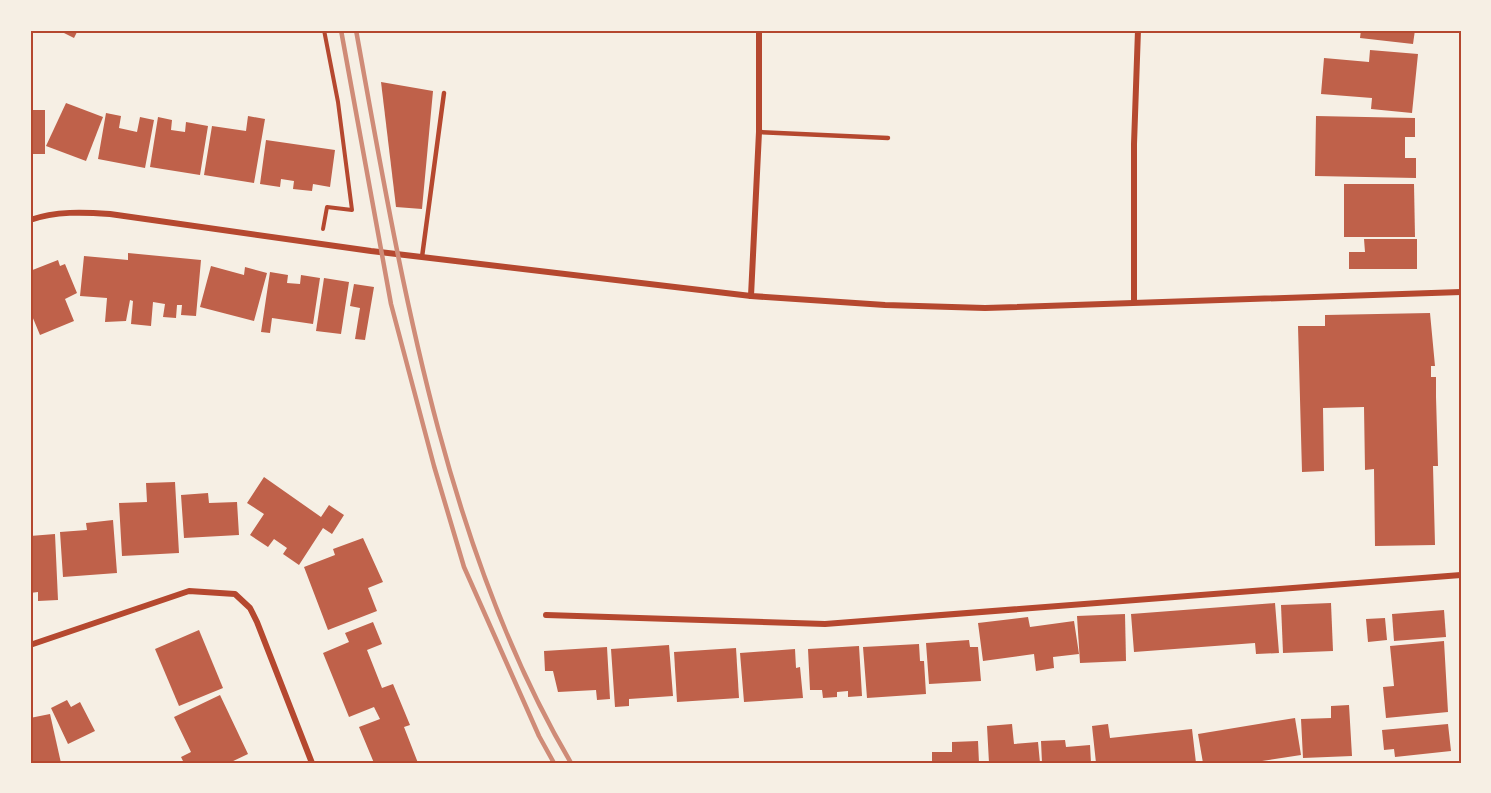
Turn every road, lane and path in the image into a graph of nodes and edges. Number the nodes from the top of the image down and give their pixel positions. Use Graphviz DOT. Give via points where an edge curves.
graph roads {
  1 [pos="324,30"];
  2 [pos="759,30"];
  3 [pos="1138,30"];
  4 [pos="444,93"];
  5 [pos="759,132"];
  6 [pos="888,138"];
  7 [pos="30,220"];
  8 [pos="320,242"];
  9 [pos="422,257"];
  10 [pos="1461,292"];
  11 [pos="752,296"];
  12 [pos="1134,302"];
  13 [pos="1461,575"];
  14 [pos="546,615"];
  15 [pos="30,645"];
  16 [pos="312,763"];
  1 -- 8 [label="path" via="352,210 327,207"];
  2 -- 5 [label="street"];
  3 -- 12 [label="street"];
  4 -- 9 [label="lane"];
  5 -- 6 [label="lane"];
  5 -- 11 [label="street"];
  7 -- 8 [label="street" via="77,212"];
  8 -- 9 [label="street"];
  9 -- 11 [label="street"];
  10 -- 12 [label="street"];
  11 -- 12 [label="street" via="974,307"];
  13 -- 14 [label="street" via="825,624"];
  15 -- 16 [label="street" via="189,591 235,594 250,608 257,622"];
}
